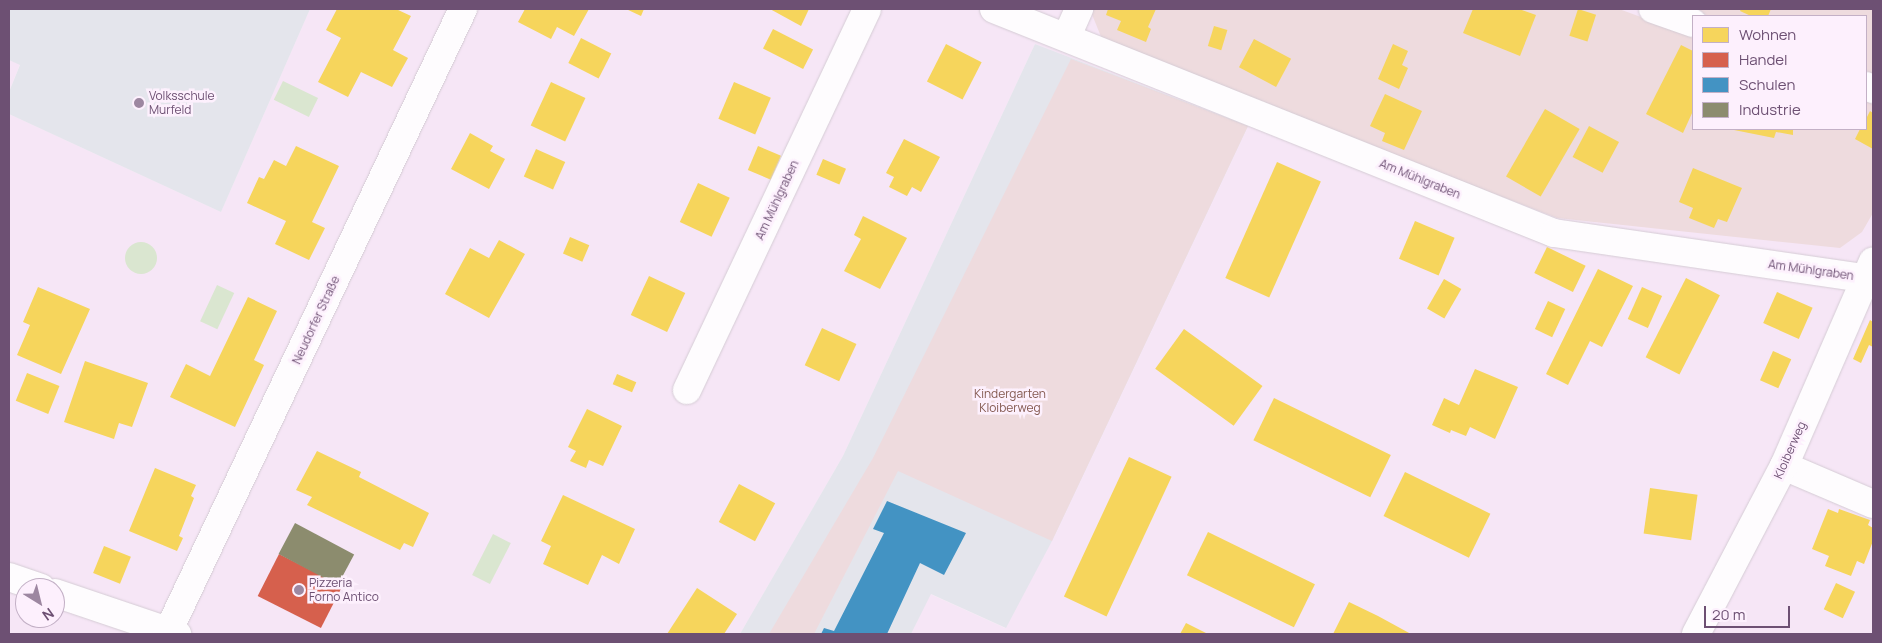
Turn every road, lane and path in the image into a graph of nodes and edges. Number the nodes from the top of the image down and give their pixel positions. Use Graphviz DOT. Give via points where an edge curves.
graph roads {
  1 [pos="463,9"];
  2 [pos="867,9"];
  3 [pos="994,9"];
  4 [pos="1080,9"];
  5 [pos="1654,9"];
  6 [pos="1692,23"];
  7 [pos="1067,36"];
  8 [pos="1869,270"];
  9 [pos="687,390"];
  10 [pos="1784,466"];
  11 [pos="1873,504"];
  12 [pos="65,596"];
  13 [pos="171,633"];
  14 [pos="1696,634"];
  1 -- 13 [label="street, Neudorfer Straße"];
  2 -- 9 [label="street, Am Mühlgraben"];
  3 -- 7 [label="street, Am Mühlgraben"];
  4 -- 7 [label="street"];
  5 -- 6 [label="street"];
  7 -- 8 [label="street, Am Mühlgraben" via="1554,233"];
  8 -- 10 [label="street, Kloiberweg"];
  10 -- 11 [label="street"];
  10 -- 14 [label="street, Kloiberweg"];
  12 -- 13 [label="street, Neudorfer Straße"];
}
